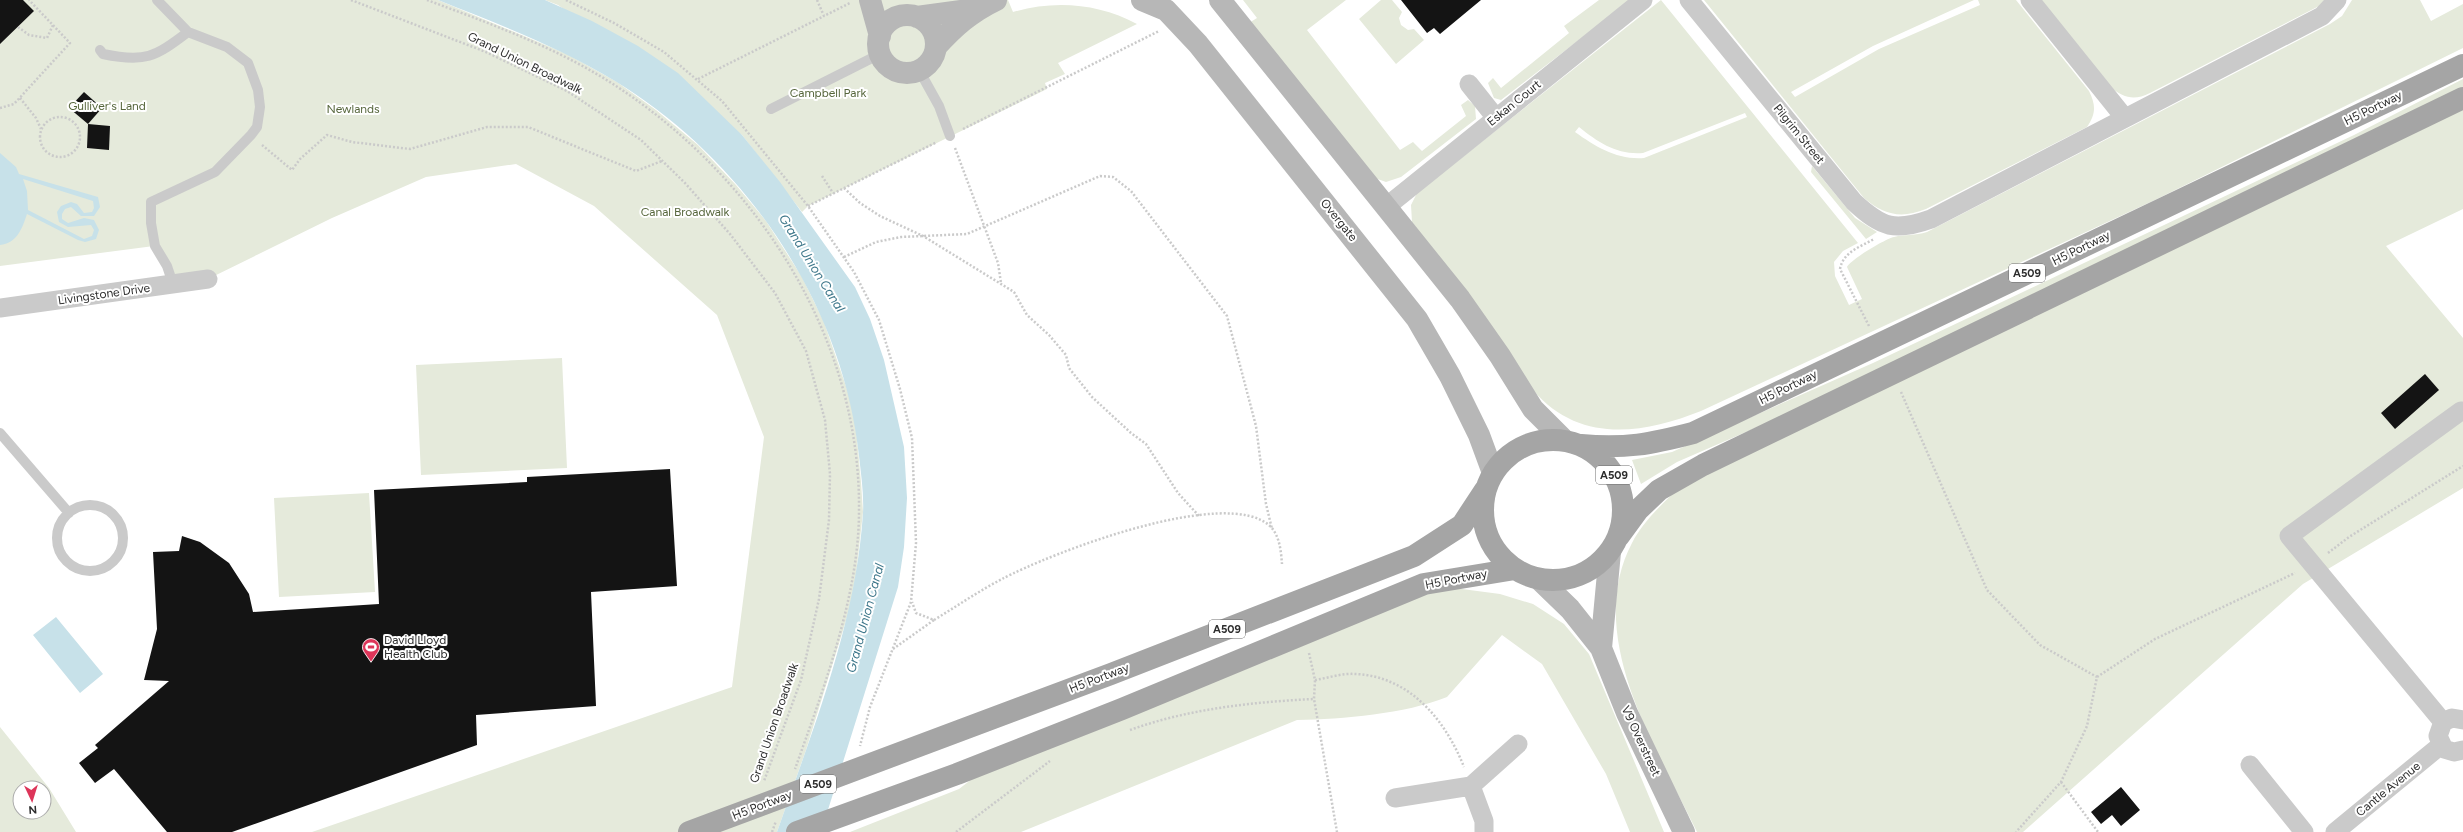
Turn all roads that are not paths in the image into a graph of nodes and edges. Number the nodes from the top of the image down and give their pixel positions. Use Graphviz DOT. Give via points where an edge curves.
graph roads {
  1 [pos="158,0"];
  2 [pos="996,0"];
  3 [pos="1142,0"];
  4 [pos="1220,0"];
  5 [pos="1643,0"];
  6 [pos="1689,0"];
  7 [pos="2030,0"];
  8 [pos="2338,0"];
  9 [pos="862,1"];
  10 [pos="977,9"];
  11 [pos="910,11"];
  12 [pos="188,32"];
  13 [pos="880,45"];
  14 [pos="936,47"];
  15 [pos="100,50"];
  16 [pos="2463,65"];
  17 [pos="919,70"];
  18 [pos="1469,84"];
  19 [pos="2463,98"];
  20 [pos="771,109"];
  21 [pos="2124,117"];
  22 [pos="1496,118"];
  23 [pos="950,136"];
  24 [pos="1386,207"];
  25 [pos="208,279"];
  26 [pos="173,284"];
  27 [pos="0,308"];
  28 [pos="2461,412"];
  29 [pos="0,433"];
  30 [pos="1572,443"];
  31 [pos="1489,481"];
  32 [pos="69,513"];
  33 [pos="1614,544"];
  34 [pos="1514,569"];
  35 [pos="1539,579"];
  36 [pos="1601,648"];
  37 [pos="2463,720"];
  38 [pos="2443,722"];
  39 [pos="1518,744"];
  40 [pos="2441,745"];
  41 [pos="2463,750"];
  42 [pos="2250,765"];
  43 [pos="1471,786"];
  44 [pos="1395,798"];
  45 [pos="689,832"];
  46 [pos="797,832"];
  47 [pos="1484,832"];
  48 [pos="1684,832"];
  49 [pos="2304,832"];
  50 [pos="2335,832"];
  1 -- 12 [label="lane"];
  2 -- 10 [label="street"];
  3 -- 31 [label="street, Overgate" via="1198,44 1417,319 1450,376 1479,435"];
  4 -- 24 [label="street"];
  5 -- 22 [label="street, Eskan Court"];
  6 -- 21 [label="street, Pilgrim Street" via="1854,202 1880,223 1895,227 1912,226 1931,219"];
  7 -- 21 [label="street"];
  8 -- 21 [label="street, Pilgrim Street" via="2322,16"];
  9 -- 13 [label="street"];
  10 -- 11 [label="street"];
  10 -- 14 [label="street" via="954,27"];
  11 -- 13 [label="street" via="895,18 883,29"];
  11 -- 14 [label="street" via="932,29"];
  12 -- 15 [label="lane" via="162,52 143,58 121,58 103,54"];
  12 -- 26 [label="lane" via="227,47 248,63 258,90 260,107 256,126 251,135 215,172 152,202 151,223 155,246 167,266"];
  13 -- 17 [label="street" via="892,68 910,73"];
  13 -- 20 [label="lane"];
  14 -- 17 [label="street" via="930,61"];
  16 -- 30 [label="main road, H5 Portway / A509" via="1693,433 1647,445 1613,448"];
  17 -- 23 [label="lane" via="939,106"];
  18 -- 22 [label="street"];
  19 -- 33 [label="main road, A509" via="1703,465 1659,490 1638,510"];
  22 -- 24 [label="street, Eskan Court"];
  24 -- 30 [label="street" via="1460,299 1533,409"];
  25 -- 26 [label="street, Livingstone Drive"];
  26 -- 27 [label="street, Livingstone Drive"];
  28 -- 38 [label="street" via="2289,536"];
  29 -- 32 [label="lane"];
  30 -- 31 [label="main road, A509" via="1543,440 1524,446 1506,457"];
  30 -- 33 [label="main road, A509" via="1599,457 1622,493 1624,514"];
  31 -- 34 [label="main road, A509" via="1482,513 1487,535 1498,554"];
  31 -- 45 [label="main road, H5 Portway / A509" via="1462,525 1414,556"];
  32 -- 32 [label="lane" via="81,506 92,505 111,512 120,523 124,535 122,550 115,561 103,569 86,571 69,564 59,549 58,534 63,520"];
  33 -- 35 [label="main road, A509" via="1596,566 1578,576 1559,580"];
  33 -- 36 [label="street, V9 Overstreet"];
  34 -- 35 [label="main road, A509"];
  34 -- 46 [label="main road, H5 Portway" via="1424,584 1122,709 957,774"];
  35 -- 36 [label="street, V9 Overstreet" via="1570,609"];
  36 -- 48 [label="street, V9 Overstreet" via="1627,713"];
  37 -- 38 [label="street" via="2452,718"];
  38 -- 40 [label="street" via="2438,731"];
  39 -- 43 [label="street"];
  40 -- 41 [label="street" via="2449,751"];
  40 -- 50 [label="street, Cantle Avenue"];
  42 -- 49 [label="street"];
  43 -- 44 [label="street"];
  43 -- 47 [label="street" via="1484,820"];
}
